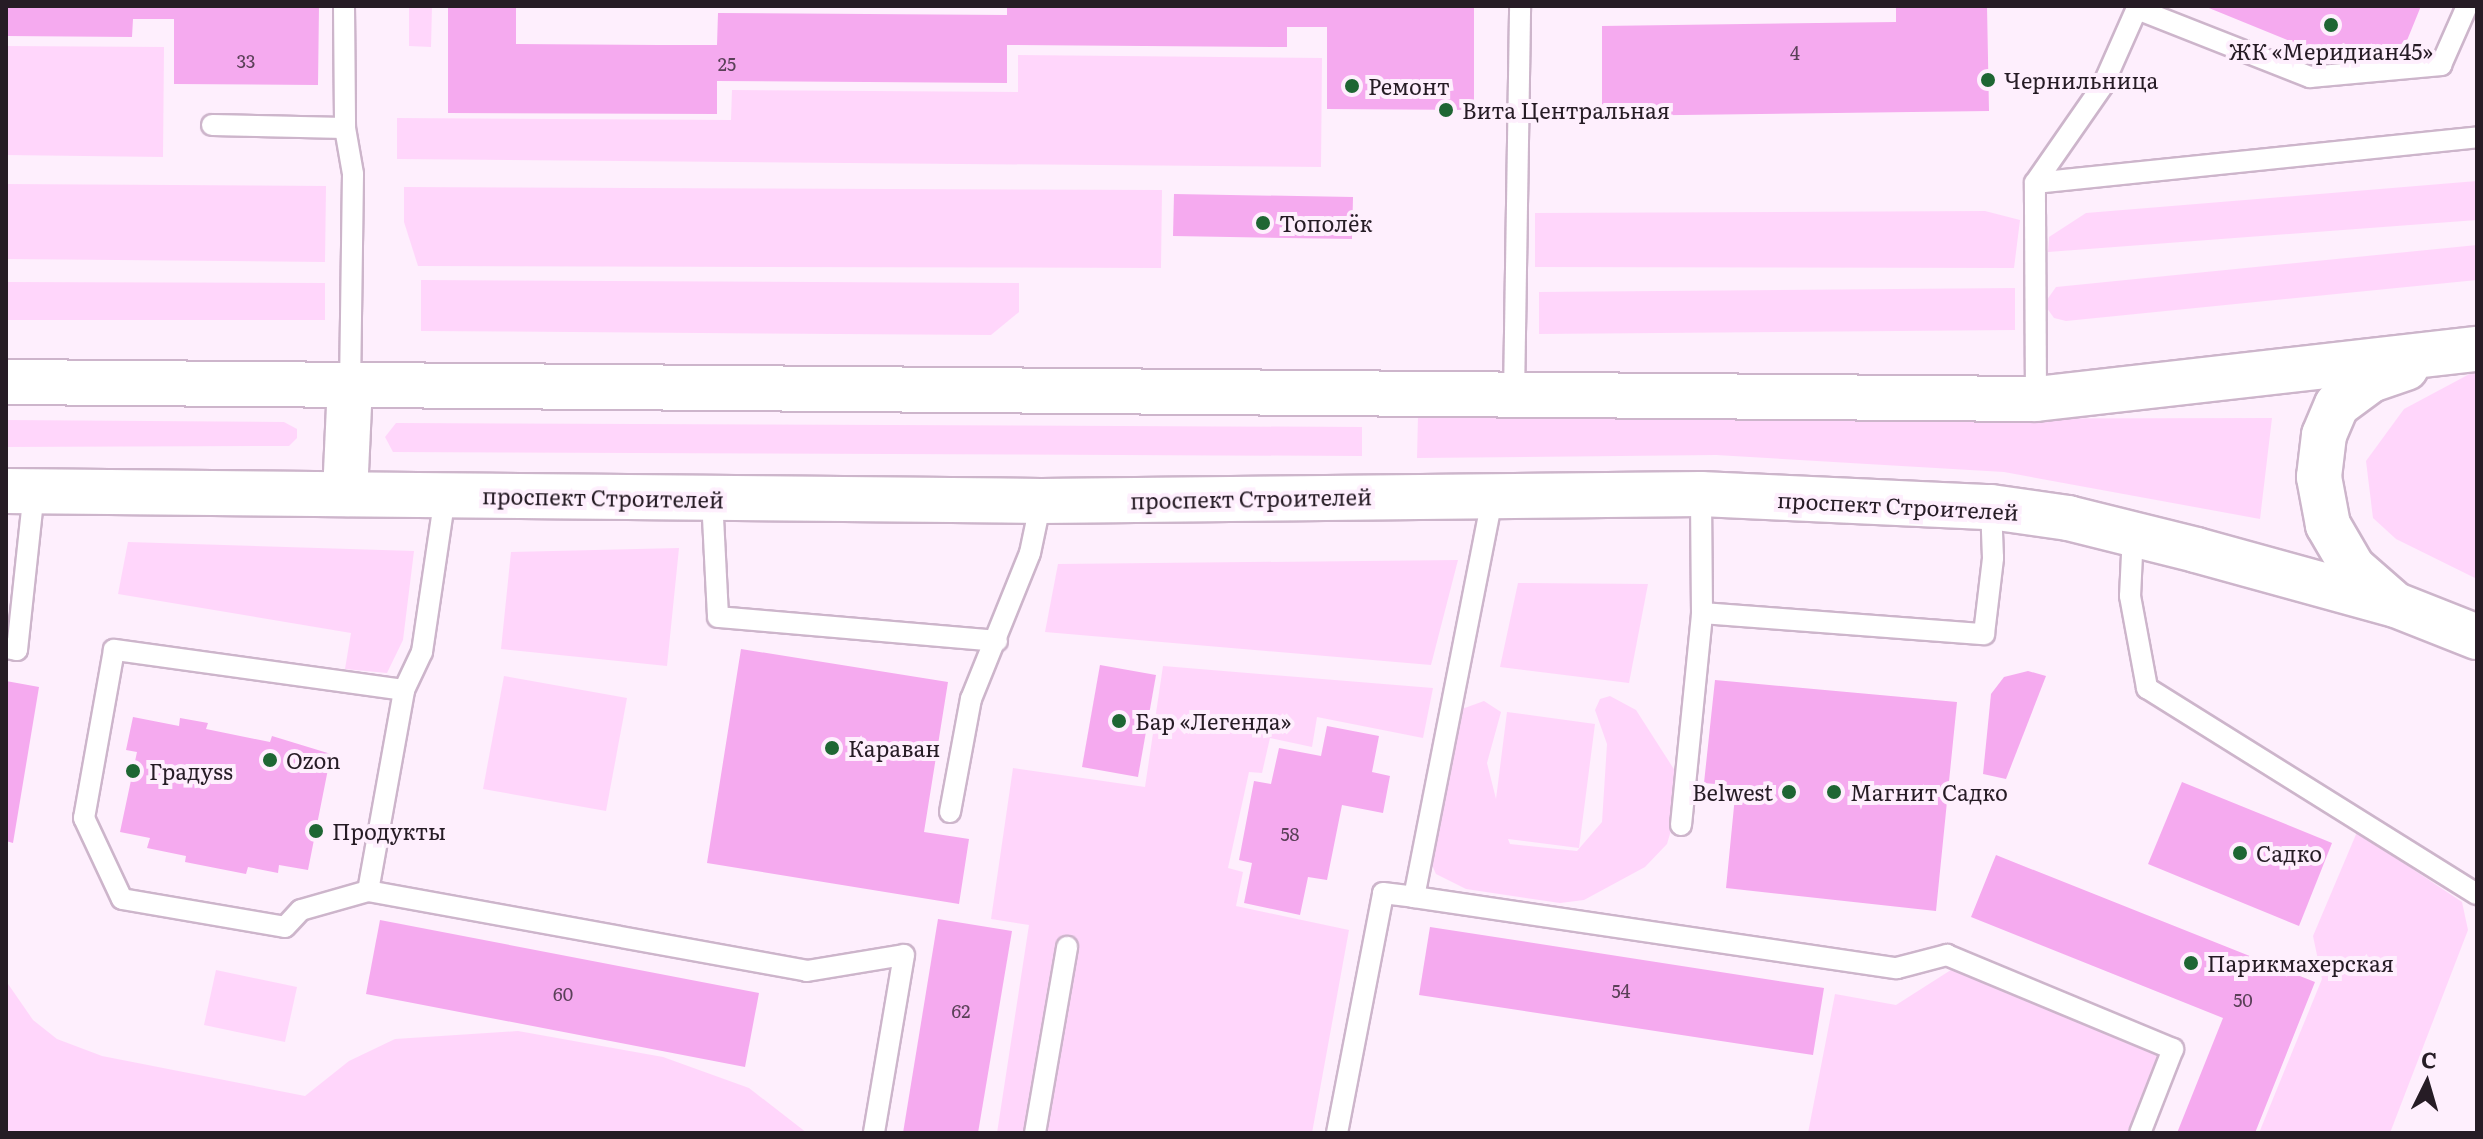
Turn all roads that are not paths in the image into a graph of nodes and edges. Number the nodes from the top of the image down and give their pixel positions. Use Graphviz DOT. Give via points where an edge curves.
graph roads {
  1 [pos="344,6"];
  2 [pos="1520,6"];
  3 [pos="2467,6"];
  4 [pos="2137,7"];
  5 [pos="212,125"];
  6 [pos="345,128"];
  7 [pos="2477,137"];
  8 [pos="2035,183"];
  9 [pos="2465,350"];
  10 [pos="6,382"];
  11 [pos="350,384"];
  12 [pos="1514,396"];
  13 [pos="2036,399"];
  14 [pos="20,491"];
  15 [pos="345,494"];
  16 [pos="1701,494"];
  17 [pos="1493,495"];
  18 [pos="445,496"];
  19 [pos="712,498"];
  20 [pos="1041,501"];
  21 [pos="1991,507"];
  22 [pos="2133,533"];
  23 [pos="2396,605"];
  24 [pos="1702,613"];
  25 [pos="2477,637"];
  26 [pos="997,641"];
  27 [pos="6,648"];
  28 [pos="404,690"];
  29 [pos="950,812"];
  30 [pos="1681,825"];
  31 [pos="368,891"];
  32 [pos="2477,894"];
  33 [pos="1414,897"];
  34 [pos="1067,947"];
  35 [pos="874,1133"];
  36 [pos="1035,1133"];
  37 [pos="1337,1133"];
  38 [pos="2140,1133"];
  1 -- 6 [label="lane"];
  2 -- 12 [label="lane"];
  3 -- 4 [label="lane" via="2441,65 2310,77"];
  4 -- 8 [label="lane" via="2103,85"];
  5 -- 6 [label="lane"];
  6 -- 11 [label="lane" via="353,174"];
  7 -- 8 [label="lane"];
  8 -- 13 [label="lane"];
  9 -- 13 [label="main road"];
  9 -- 23 [label="main road" via="2371,380 2337,405 2324,435 2319,477 2328,525 2353,568"];
  10 -- 11 [label="main road"];
  11 -- 12 [label="main road"];
  11 -- 15 [label="main road"];
  12 -- 13 [label="main road"];
  14 -- 15 [label="main road, проспект Строителей"];
  14 -- 27 [label="lane" via="17,650"];
  15 -- 18 [label="main road, проспект Строителей"];
  16 -- 17 [label="main road, проспект Строителей"];
  16 -- 21 [label="main road, проспект Строителей"];
  16 -- 24 [label="lane"];
  17 -- 20 [label="main road, проспект Строителей"];
  17 -- 33 [label="lane"];
  18 -- 19 [label="main road, проспект Строителей"];
  18 -- 28 [label="lane" via="422,652"];
  19 -- 20 [label="main road, проспект Строителей"];
  19 -- 26 [label="lane" via="718,617"];
  20 -- 26 [label="lane" via="1030,553"];
  21 -- 22 [label="main road, проспект Строителей"];
  21 -- 24 [label="lane" via="1993,558 1984,634"];
  22 -- 23 [label="main road, проспект Строителей"];
  22 -- 32 [label="lane" via="2130,596 2147,688"];
  23 -- 25 [label="main road, проспект Строителей"];
  24 -- 30 [label="lane"];
  26 -- 29 [label="lane" via="971,699"];
  28 -- 31 [label="lane"];
  28 -- 31 [label="lane" via="114,650 92,772 84,818 122,899 285,927 301,910"];
  31 -- 35 [label="lane" via="807,971 904,955"];
  33 -- 37 [label="lane" via="1383,893"];
  33 -- 38 [label="lane" via="1897,968 1947,955 2173,1049"];
  34 -- 36 [label="lane"];
}
